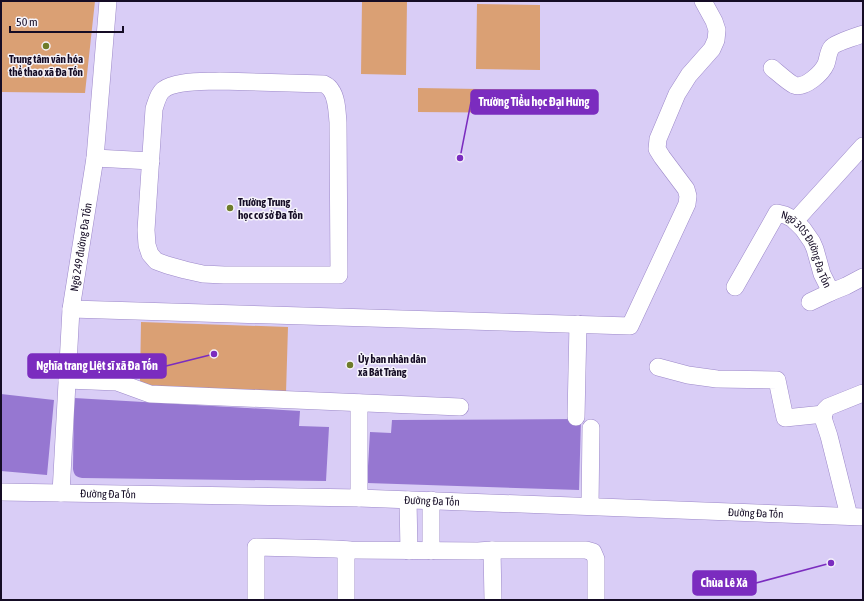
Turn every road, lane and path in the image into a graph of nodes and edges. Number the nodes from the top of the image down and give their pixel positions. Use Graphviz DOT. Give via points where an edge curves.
graph roads {
  1 [pos="108,1"];
  2 [pos="703,1"];
  3 [pos="863,34"];
  4 [pos="772,68"];
  5 [pos="863,146"];
  6 [pos="95,158"];
  7 [pos="151,161"];
  8 [pos="795,222"];
  9 [pos="863,277"];
  10 [pos="735,287"];
  11 [pos="831,292"];
  12 [pos="810,302"];
  13 [pos="71,309"];
  14 [pos="578,324"];
  15 [pos="658,367"];
  16 [pos="67,380"];
  17 [pos="863,393"];
  18 [pos="359,403"];
  19 [pos="460,407"];
  20 [pos="824,414"];
  21 [pos="576,418"];
  22 [pos="591,428"];
  23 [pos="1,492"];
  24 [pos="62,493"];
  25 [pos="359,498"];
  26 [pos="408,500"];
  27 [pos="431,500"];
  28 [pos="590,506"];
  29 [pos="856,516"];
  30 [pos="346,550"];
  31 [pos="492,550"];
  32 [pos="409,551"];
  33 [pos="432,551"];
  34 [pos="256,600"];
  35 [pos="346,600"];
  36 [pos="493,600"];
  37 [pos="596,600"];
  1 -- 6 [label="street, Ngõ 249 đường Đa Tốn"];
  2 -- 14 [label="street" via="717,30 716,40 712,49 689,75 677,94 658,139 657,149 686,189 687,204 630,326"];
  3 -- 4 [label="street" via="836,43 825,66 804,84 794,85"];
  5 -- 8 [label="street"];
  6 -- 7 [label="street"];
  6 -- 13 [label="street, Ngõ 249 đường Đa Tốn"];
  7 -- 7 [label="street" via="157,99 163,90 175,84 220,81 324,84 331,89 337,108 339,275 203,274 156,261 150,254 146,238"];
  8 -- 10 [label="street, Ngõ 305 Đường Đa Tốn" via="786,215 777,213"];
  8 -- 11 [label="street, Ngõ 305 Đường Đa Tốn" via="812,242 822,274"];
  9 -- 11 [label="street, Ngõ 305 Đường Đa Tốn"];
  11 -- 12 [label="street"];
  13 -- 14 [label="street"];
  13 -- 16 [label="street, Ngõ 249 đường Đa Tốn"];
  14 -- 21 [label="street"];
  15 -- 20 [label="street" via="717,379 777,380 785,418"];
  16 -- 18 [label="street" via="117,382 150,394"];
  16 -- 24 [label="street, Ngõ 249 đường Đa Tốn"];
  17 -- 20 [label="street" via="828,407"];
  18 -- 19 [label="street"];
  18 -- 25 [label="street"];
  20 -- 29 [label="street" via="823,418"];
  22 -- 28 [label="street"];
  23 -- 24 [label="street, Đường Đa Tốn"];
  24 -- 25 [label="street, Đường Đa Tốn"];
  25 -- 26 [label="street, Đường Đa Tốn"];
  26 -- 27 [label="street, Đường Đa Tốn"];
  26 -- 32 [label="street"];
  27 -- 28 [label="street, Đường Đa Tốn"];
  27 -- 33 [label="street"];
  28 -- 29 [label="street, Đường Đa Tốn"];
  30 -- 32 [label="street"];
  30 -- 34 [label="street" via="256,547"];
  30 -- 35 [label="street"];
  31 -- 33 [label="street"];
  31 -- 36 [label="street"];
  31 -- 37 [label="street" via="556,549 593,552 596,559"];
  32 -- 33 [label="street"];
}
